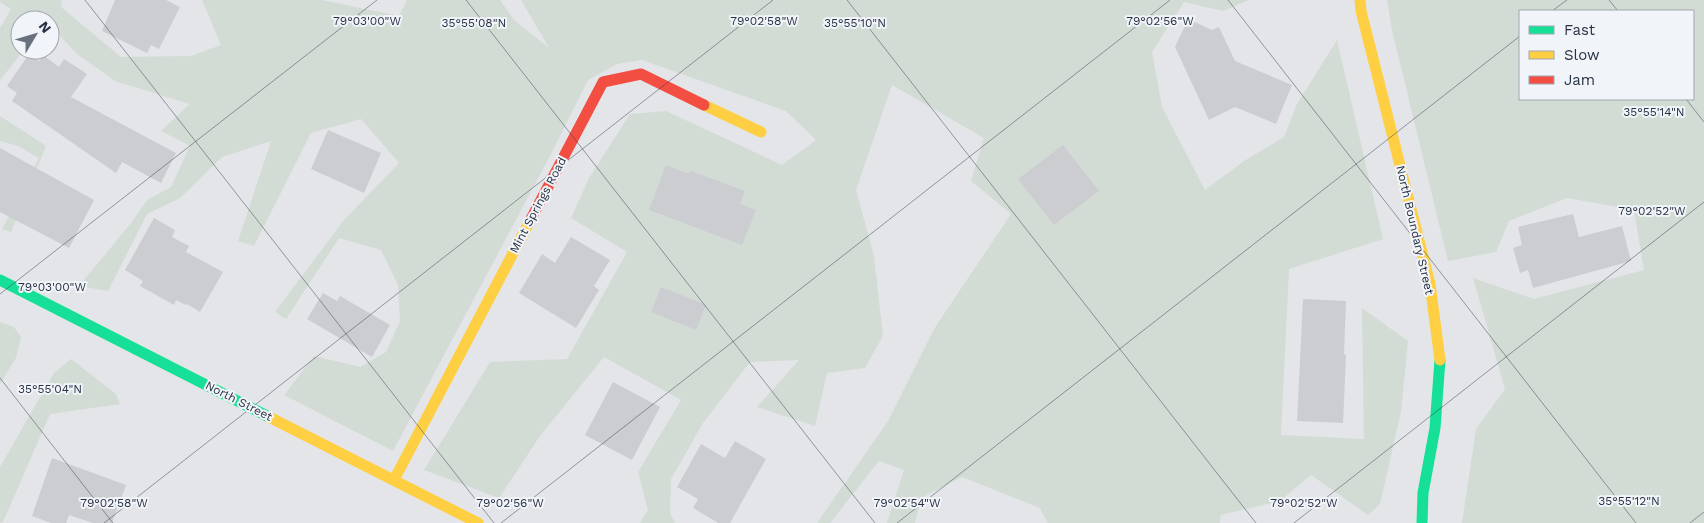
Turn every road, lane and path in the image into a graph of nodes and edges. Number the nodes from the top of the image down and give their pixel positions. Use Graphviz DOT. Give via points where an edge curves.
graph roads {
  1 [pos="1360,0"];
  2 [pos="760,132"];
  3 [pos="0,280"];
  4 [pos="394,480"];
  5 [pos="478,523"];
  6 [pos="1422,523"];
  1 -- 6 [label="street, North Boundary Street" via="1430,284 1440,361"];
  2 -- 4 [label="street, Mint Springs Road" via="641,74 603,82"];
  3 -- 4 [label="street, North Street"];
  4 -- 5 [label="street, North Street"];
}
